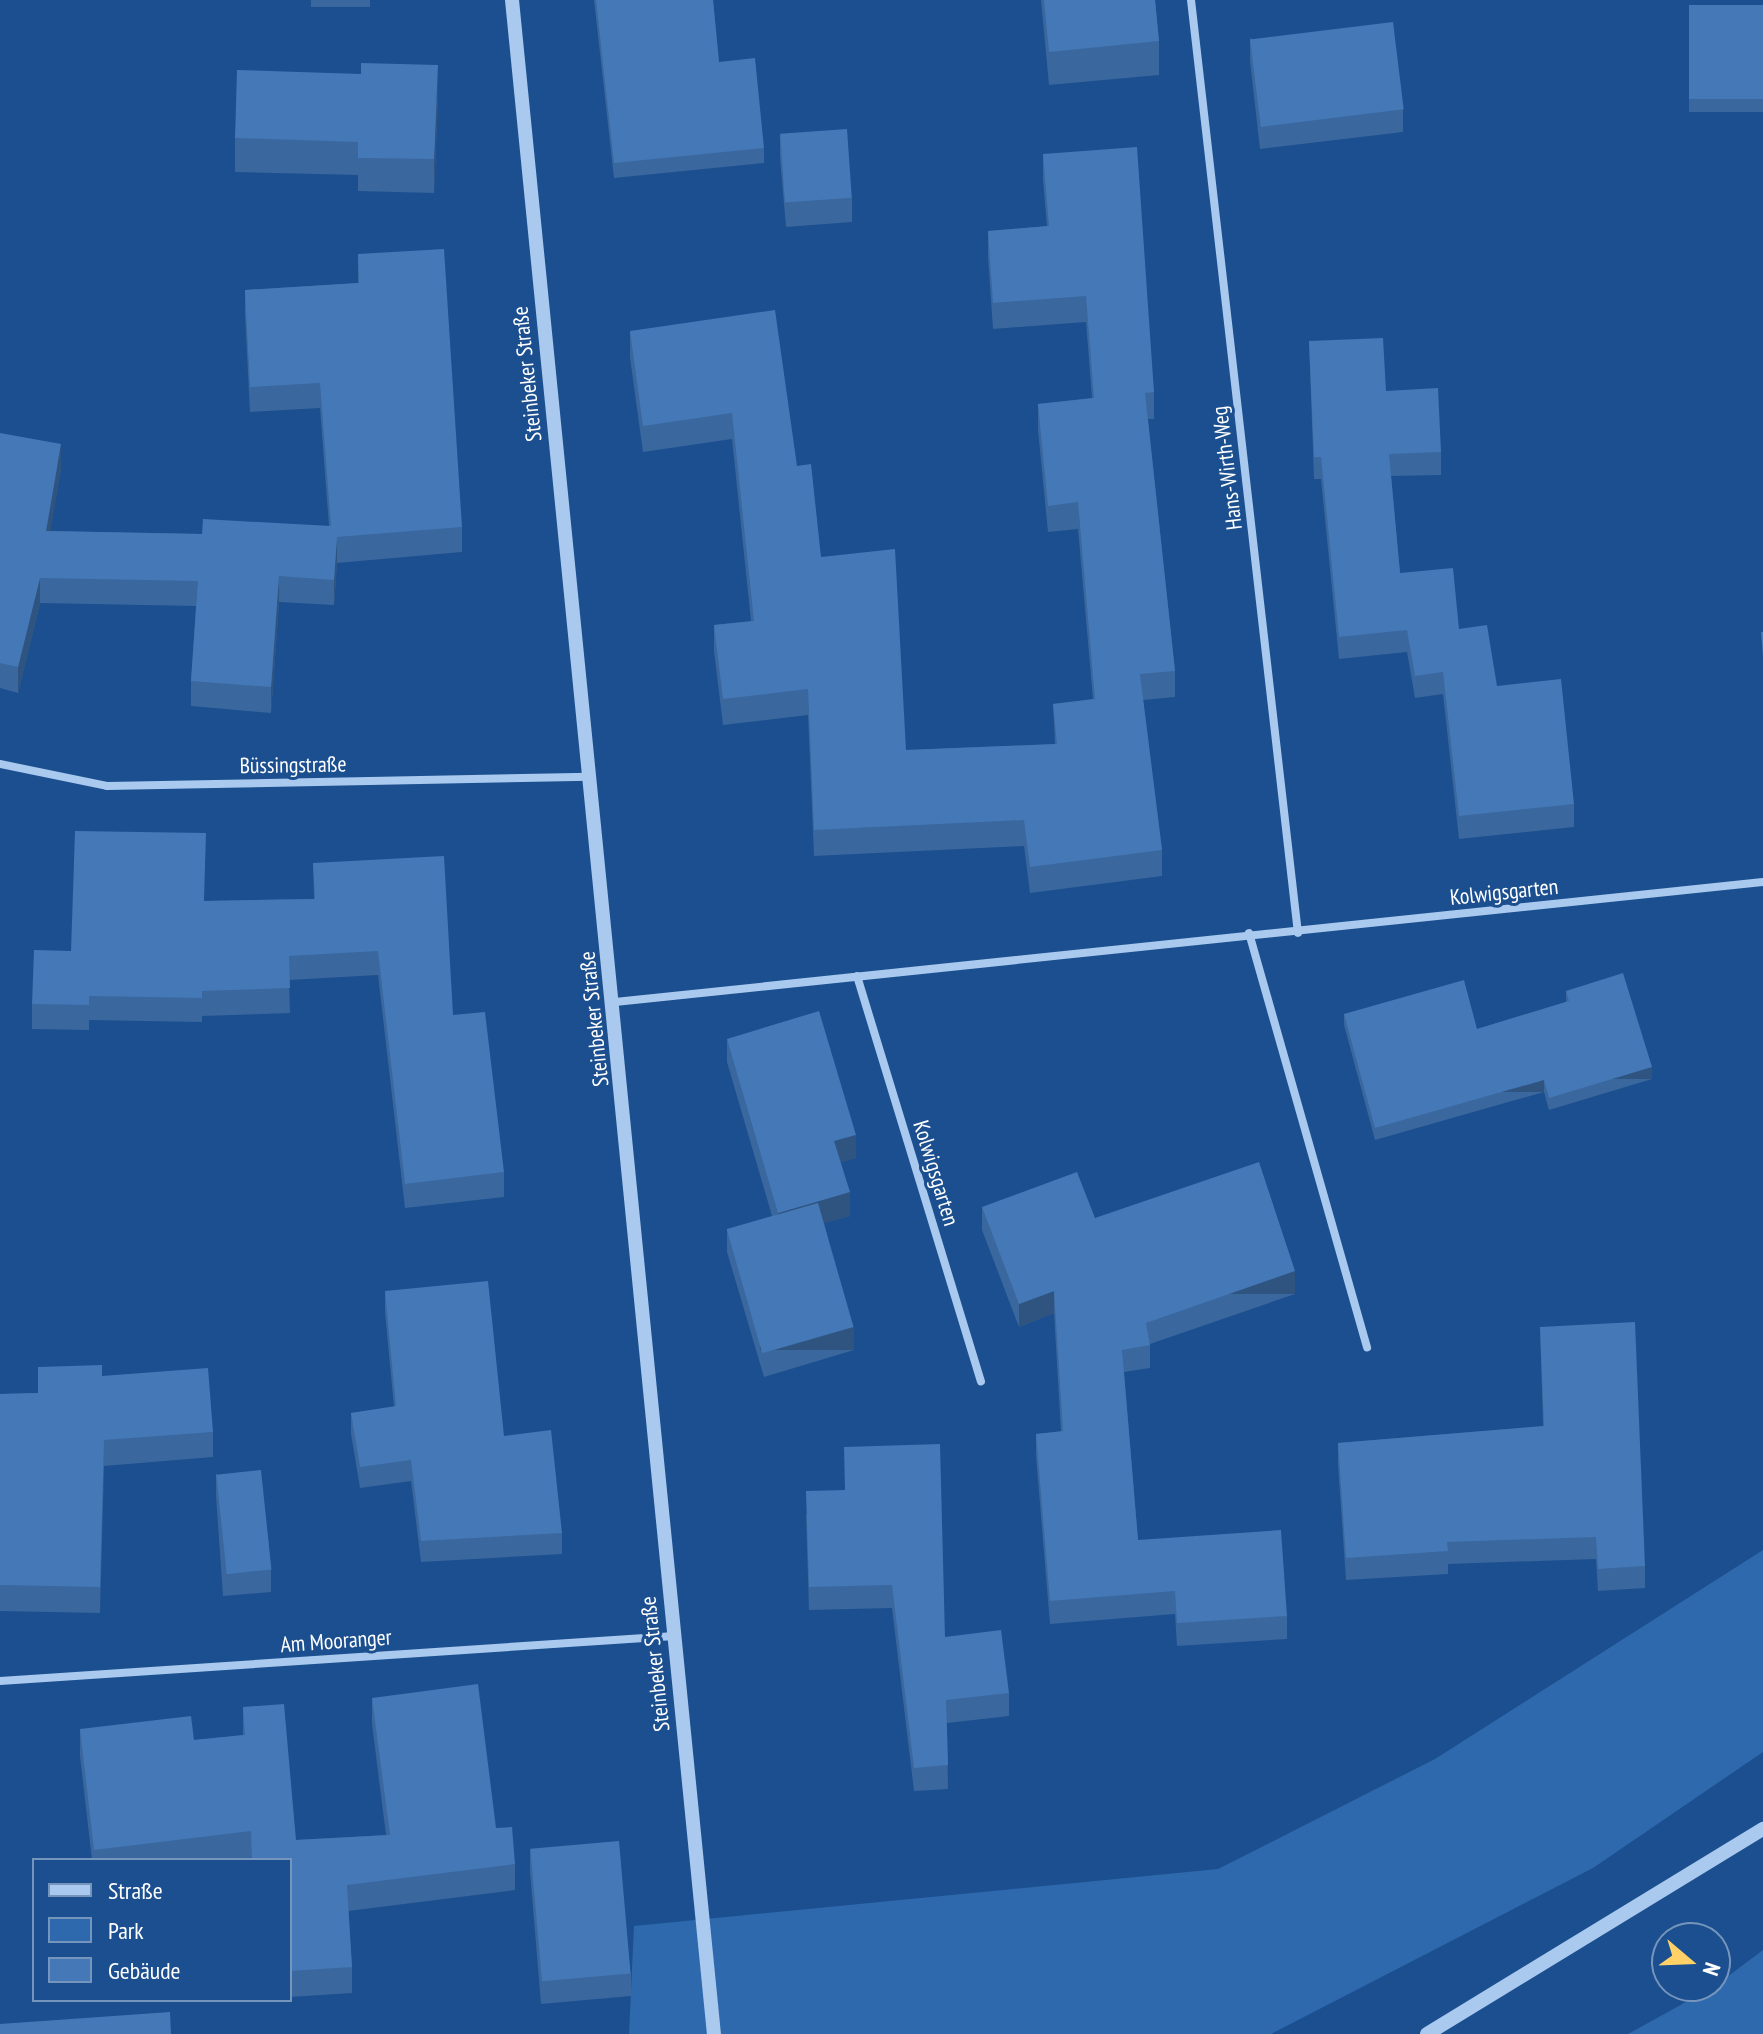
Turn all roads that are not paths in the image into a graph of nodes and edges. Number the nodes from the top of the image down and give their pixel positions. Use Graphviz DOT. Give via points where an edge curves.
graph roads {
  1 [pos="512,0"];
  2 [pos="1191,0"];
  3 [pos="0,764"];
  4 [pos="590,777"];
  5 [pos="1763,882"];
  6 [pos="1249,933"];
  7 [pos="1298,933"];
  8 [pos="857,976"];
  9 [pos="615,1002"];
  10 [pos="1367,1348"];
  11 [pos="981,1381"];
  12 [pos="674,1636"];
  13 [pos="0,1681"];
  14 [pos="1763,1829"];
  15 [pos="714,2034"];
  16 [pos="1427,2034"];
  1 -- 4 [label="street, Steinbeker Straße"];
  2 -- 7 [label="street, Hans-Wirth-Weg"];
  3 -- 4 [label="street, Büssingstraße" via="107,786"];
  4 -- 9 [label="street, Steinbeker Straße"];
  5 -- 7 [label="street, Kolwigsgarten"];
  6 -- 7 [label="street, Kolwigsgarten"];
  6 -- 8 [label="street, Kolwigsgarten"];
  6 -- 10 [label="street"];
  8 -- 9 [label="street, Kolwigsgarten"];
  8 -- 11 [label="street, Kolwigsgarten"];
  9 -- 12 [label="street, Steinbeker Straße"];
  12 -- 13 [label="street, Am Mooranger"];
  12 -- 15 [label="street, Steinbeker Straße"];
  14 -- 16 [label="street"];
}
